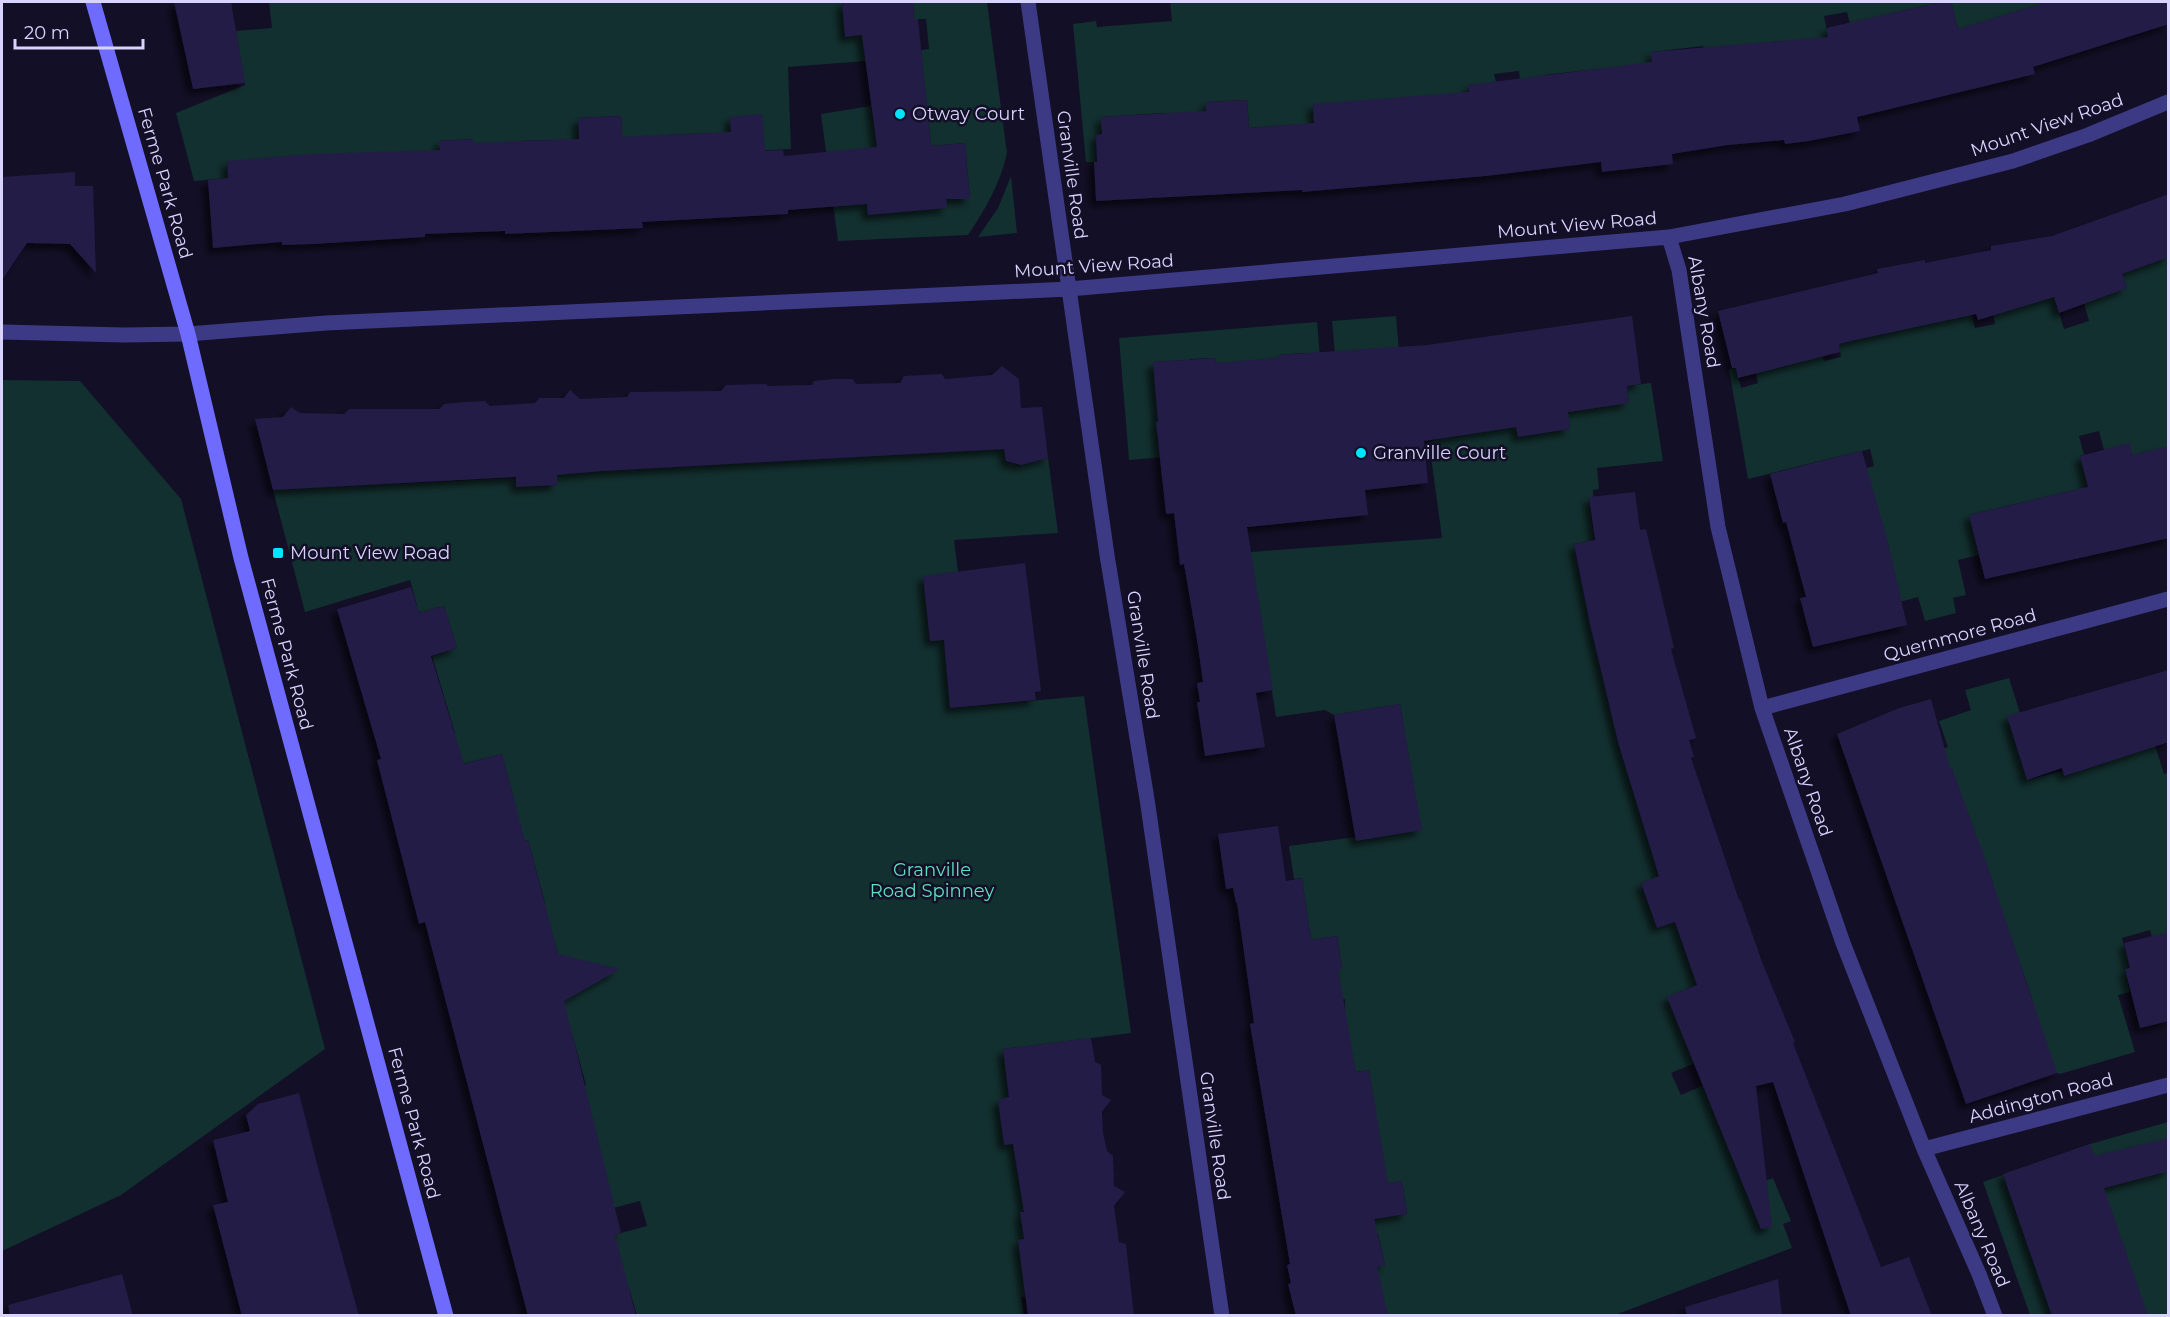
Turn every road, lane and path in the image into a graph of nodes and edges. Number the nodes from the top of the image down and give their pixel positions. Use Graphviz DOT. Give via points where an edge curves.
graph roads {
  1 [pos="93,2"];
  2 [pos="1028,2"];
  3 [pos="2169,102"];
  4 [pos="1669,237"];
  5 [pos="1069,289"];
  6 [pos="2,332"];
  7 [pos="188,334"];
  8 [pos="2169,599"];
  9 [pos="1762,708"];
  10 [pos="2169,1085"];
  11 [pos="1924,1149"];
  12 [pos="446,1316"];
  13 [pos="1222,1316"];
  14 [pos="1995,1316"];
  1 -- 7 [label="street, Ferme Park Road"];
  2 -- 5 [label="street, Granville Road"];
  3 -- 4 [label="street, Mount View Road" via="2013,161 1845,204"];
  4 -- 5 [label="street, Mount View Road"];
  4 -- 9 [label="street, Albany Road" via="1679,270 1718,527"];
  5 -- 7 [label="street, Mount View Road" via="326,323"];
  5 -- 13 [label="street, Granville Road"];
  6 -- 7 [label="street, Mount View Road"];
  7 -- 12 [label="street, Ferme Park Road" via="241,558"];
  8 -- 9 [label="street, Quernmore Road"];
  9 -- 11 [label="street, Albany Road" via="1843,943"];
  10 -- 11 [label="street, Addington Road"];
  11 -- 14 [label="street, Albany Road"];
}
